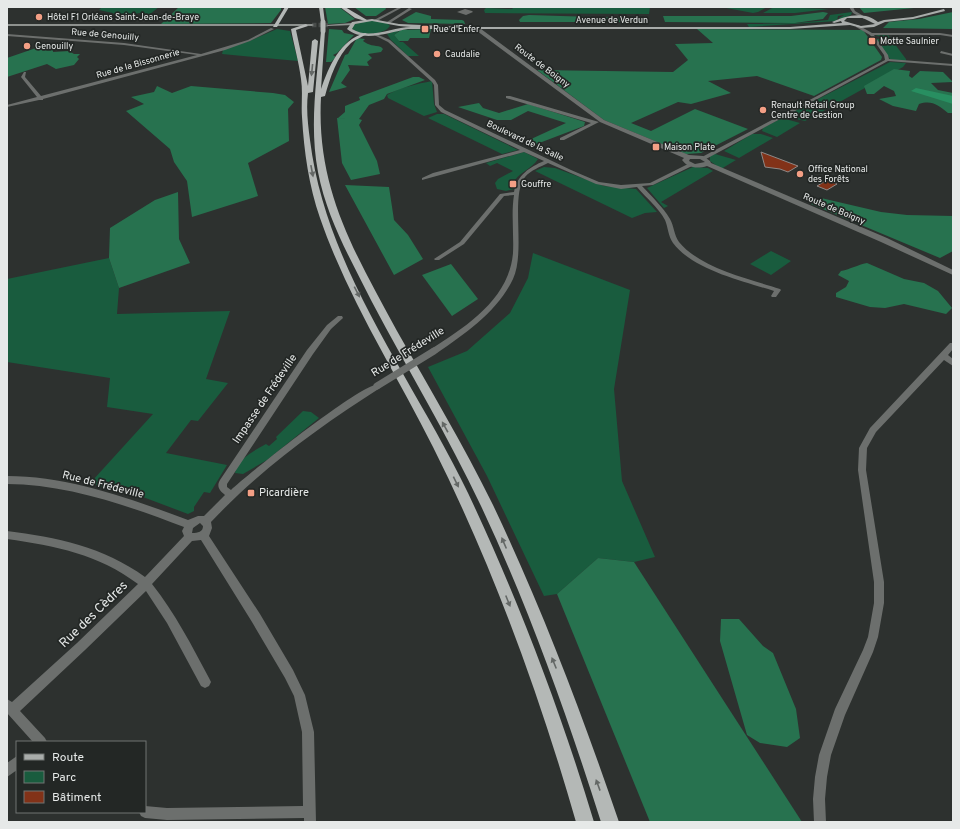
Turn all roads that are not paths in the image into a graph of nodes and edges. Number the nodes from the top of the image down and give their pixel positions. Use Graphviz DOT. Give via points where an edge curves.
graph roads {
  1 [pos="287,7"];
  2 [pos="321,7"];
  3 [pos="342,7"];
  4 [pos="401,7"];
  5 [pos="851,7"];
  6 [pos="410,9"];
  7 [pos="951,9"];
  8 [pos="944,10"];
  9 [pos="392,12"];
  10 [pos="854,12"];
  11 [pos="402,13"];
  12 [pos="465,14"];
  13 [pos="455,16"];
  14 [pos="850,16"];
  15 [pos="867,18"];
  16 [pos="366,20"];
  17 [pos="376,20"];
  18 [pos="842,20"];
  19 [pos="391,23"];
  20 [pos="352,24"];
  21 [pos="849,24"];
  22 [pos="878,24"];
  23 [pos="7,25"];
  24 [pos="306,25"];
  25 [pos="319,25"];
  26 [pos="858,26"];
  27 [pos="464,27"];
  28 [pos="475,27"];
  29 [pos="870,27"];
  30 [pos="273,28"];
  31 [pos="293,28"];
  32 [pos="760,28"];
  33 [pos="390,30"];
  34 [pos="351,31"];
  35 [pos="385,32"];
  36 [pos="953,32"];
  37 [pos="870,33"];
  38 [pos="7,34"];
  39 [pos="365,34"];
  40 [pos="375,34"];
  41 [pos="940,34"];
  42 [pos="953,36"];
  43 [pos="389,41"];
  44 [pos="941,52"];
  45 [pos="200,54"];
  46 [pos="953,55"];
  47 [pos="887,60"];
  48 [pos="953,65"];
  49 [pos="25,73"];
  50 [pos="508,97"];
  51 [pos="40,99"];
  52 [pos="7,106"];
  53 [pos="602,121"];
  54 [pos="317,122"];
  55 [pos="595,123"];
  56 [pos="306,132"];
  57 [pos="562,139"];
  58 [pos="525,150"];
  59 [pos="688,157"];
  60 [pos="705,161"];
  61 [pos="549,162"];
  62 [pos="690,165"];
  63 [pos="424,179"];
  64 [pos="638,186"];
  65 [pos="516,193"];
  66 [pos="437,259"];
  67 [pos="953,273"];
  68 [pos="774,296"];
  69 [pos="340,318"];
  70 [pos="953,345"];
  71 [pos="944,356"];
  72 [pos="953,363"];
  73 [pos="7,480"];
  74 [pos="232,495"];
  75 [pos="206,521"];
  76 [pos="190,525"];
  77 [pos="7,535"];
  78 [pos="203,535"];
  79 [pos="190,536"];
  80 [pos="146,584"];
  81 [pos="205,682"];
  82 [pos="10,707"];
  83 [pos="39,741"];
  84 [pos="16,763"];
  85 [pos="7,772"];
  86 [pos="146,812"];
  87 [pos="309,817"];
  88 [pos="585,822"];
  89 [pos="610,822"];
  90 [pos="820,822"];
  1 -- 30 [label="highway"];
  2 -- 25 [label="highway"];
  3 -- 16 [label="highway"];
  4 -- 9 [label="street"];
  5 -- 10 [label="street"];
  6 -- 11 [label="street"];
  7 -- 8 [label="main road"];
  8 -- 15 [label="main road" via="895,18"];
  8 -- 22 [label="main road"];
  9 -- 11 [label="street"];
  9 -- 17 [label="street"];
  10 -- 14 [label="street"];
  10 -- 15 [label="street"];
  11 -- 19 [label="street"];
  12 -- 13 [label="street"];
  14 -- 15 [label="main road"];
  14 -- 18 [label="main road"];
  15 -- 22 [label="main road"];
  16 -- 17 [label="main road, Avenue de Verdun"];
  16 -- 20 [label="main road, Avenue de Verdun"];
  17 -- 19 [label="main road, Avenue de Verdun"];
  18 -- 21 [label="main road"];
  18 -- 32 [label="main road, Avenue de Verdun"];
  19 -- 27 [label="main road, Avenue de Verdun"];
  19 -- 33 [label="main road" via="393,27"];
  20 -- 25 [label="main road"];
  20 -- 34 [label="main road" via="349,27"];
  21 -- 26 [label="main road"];
  21 -- 32 [label="main road, Avenue de Verdun"];
  22 -- 29 [label="main road"];
  23 -- 30 [label="main road"];
  24 -- 25 [label="main road"];
  24 -- 30 [label="main road"];
  24 -- 31 [label="highway"];
  25 -- 31 [label="main road"];
  25 -- 34 [label="main road"];
  25 -- 54 [label="highway"];
  25 -- 56 [label="highway, one-way"];
  26 -- 29 [label="main road"];
  26 -- 37 [label="street"];
  27 -- 28 [label="main road, Avenue de Verdun"];
  27 -- 33 [label="main road, Avenue de Verdun"];
  28 -- 32 [label="main road, Avenue de Verdun"];
  28 -- 53 [label="street, Route de Boigny"];
  29 -- 37 [label="street"];
  30 -- 31 [label="main road"];
  30 -- 45 [label="street, Rue de la Bissonnerie" via="252,39"];
  31 -- 56 [label="highway" via="305,89"];
  33 -- 35 [label="main road, Avenue de Verdun"];
  34 -- 39 [label="main road, Avenue de Verdun"];
  35 -- 40 [label="main road, Avenue de Verdun"];
  35 -- 43 [label="street, Boulevard de la Salle"];
  36 -- 41 [label="street" via="944,31"];
  37 -- 41 [label="street"];
  37 -- 47 [label="street"];
  38 -- 45 [label="street, Rue de Genouilly" via="124,44"];
  39 -- 40 [label="main road, Avenue de Verdun"];
  39 -- 54 [label="highway" via="353,38 328,76"];
  40 -- 43 [label="street, Boulevard de la Salle"];
  41 -- 42 [label="street"];
  43 -- 58 [label="street, Boulevard de la Salle" via="434,80 436,105 439,108"];
  44 -- 46 [label="street"];
  45 -- 51 [label="street, Rue de la Bissonnerie"];
  47 -- 48 [label="street"];
  47 -- 60 [label="street"];
  49 -- 51 [label="street" via="23,77"];
  50 -- 55 [label="street"];
  51 -- 52 [label="street, Rue de la Bissonnerie"];
  53 -- 55 [label="street"];
  53 -- 59 [label="street, Route de Boigny"];
  89 -- 54 [label="highway, one-way" via="555,665 498,529 465,462 357,266 335,216 322,173"];
  55 -- 57 [label="street"];
  56 -- 88 [label="highway, one-way" via="317,198 334,245 439,448 484,544 514,615"];
  58 -- 61 [label="street, Boulevard de la Salle"];
  58 -- 63 [label="street"];
  59 -- 60 [label="street, Route de Boigny"];
  59 -- 62 [label="street" via="686,162"];
  60 -- 62 [label="street" via="700,166"];
  60 -- 67 [label="street, Route de Boigny"];
  61 -- 64 [label="street, Boulevard de la Salle" via="598,183 621,187"];
  61 -- 65 [label="street, Rue de Frédeville" via="527,173"];
  62 -- 64 [label="street, Boulevard de la Salle" via="656,182"];
  64 -- 68 [label="street" via="662,212 676,242 695,260 778,290"];
  65 -- 66 [label="street" via="502,195 462,243"];
  65 -- 74 [label="street, Rue de Frédeville, bridge" via="517,251 510,278 494,302 477,320 434,351 297,439"];
  69 -- 74 [label="street, Impasse de Frédeville" via="329,327 310,352 223,483 223,489"];
  70 -- 71 [label="street"];
  71 -- 72 [label="street"];
  71 -- 90 [label="street" via="873,430 863,448 862,470 879,582 879,603 874,638 829,738 822,766"];
  73 -- 76 [label="street, Rue de Frédeville" via="74,488 145,508"];
  74 -- 75 [label="street, Rue de Frédeville"];
  75 -- 76 [label="street" via="198,520"];
  75 -- 78 [label="street" via="208,526"];
  76 -- 79 [label="street" via="187,531"];
  77 -- 80 [label="street" via="76,547 109,559"];
  78 -- 79 [label="street"];
  78 -- 87 [label="street" via="256,618 299,695 308,732"];
  79 -- 80 [label="street, Rue des Cèdres"];
  80 -- 81 [label="street" via="173,622"];
  80 -- 82 [label="street, Rue des Cèdres" via="95,634"];
  82 -- 83 [label="street"];
  84 -- 85 [label="street"];
  86 -- 87 [label="street"];
}
